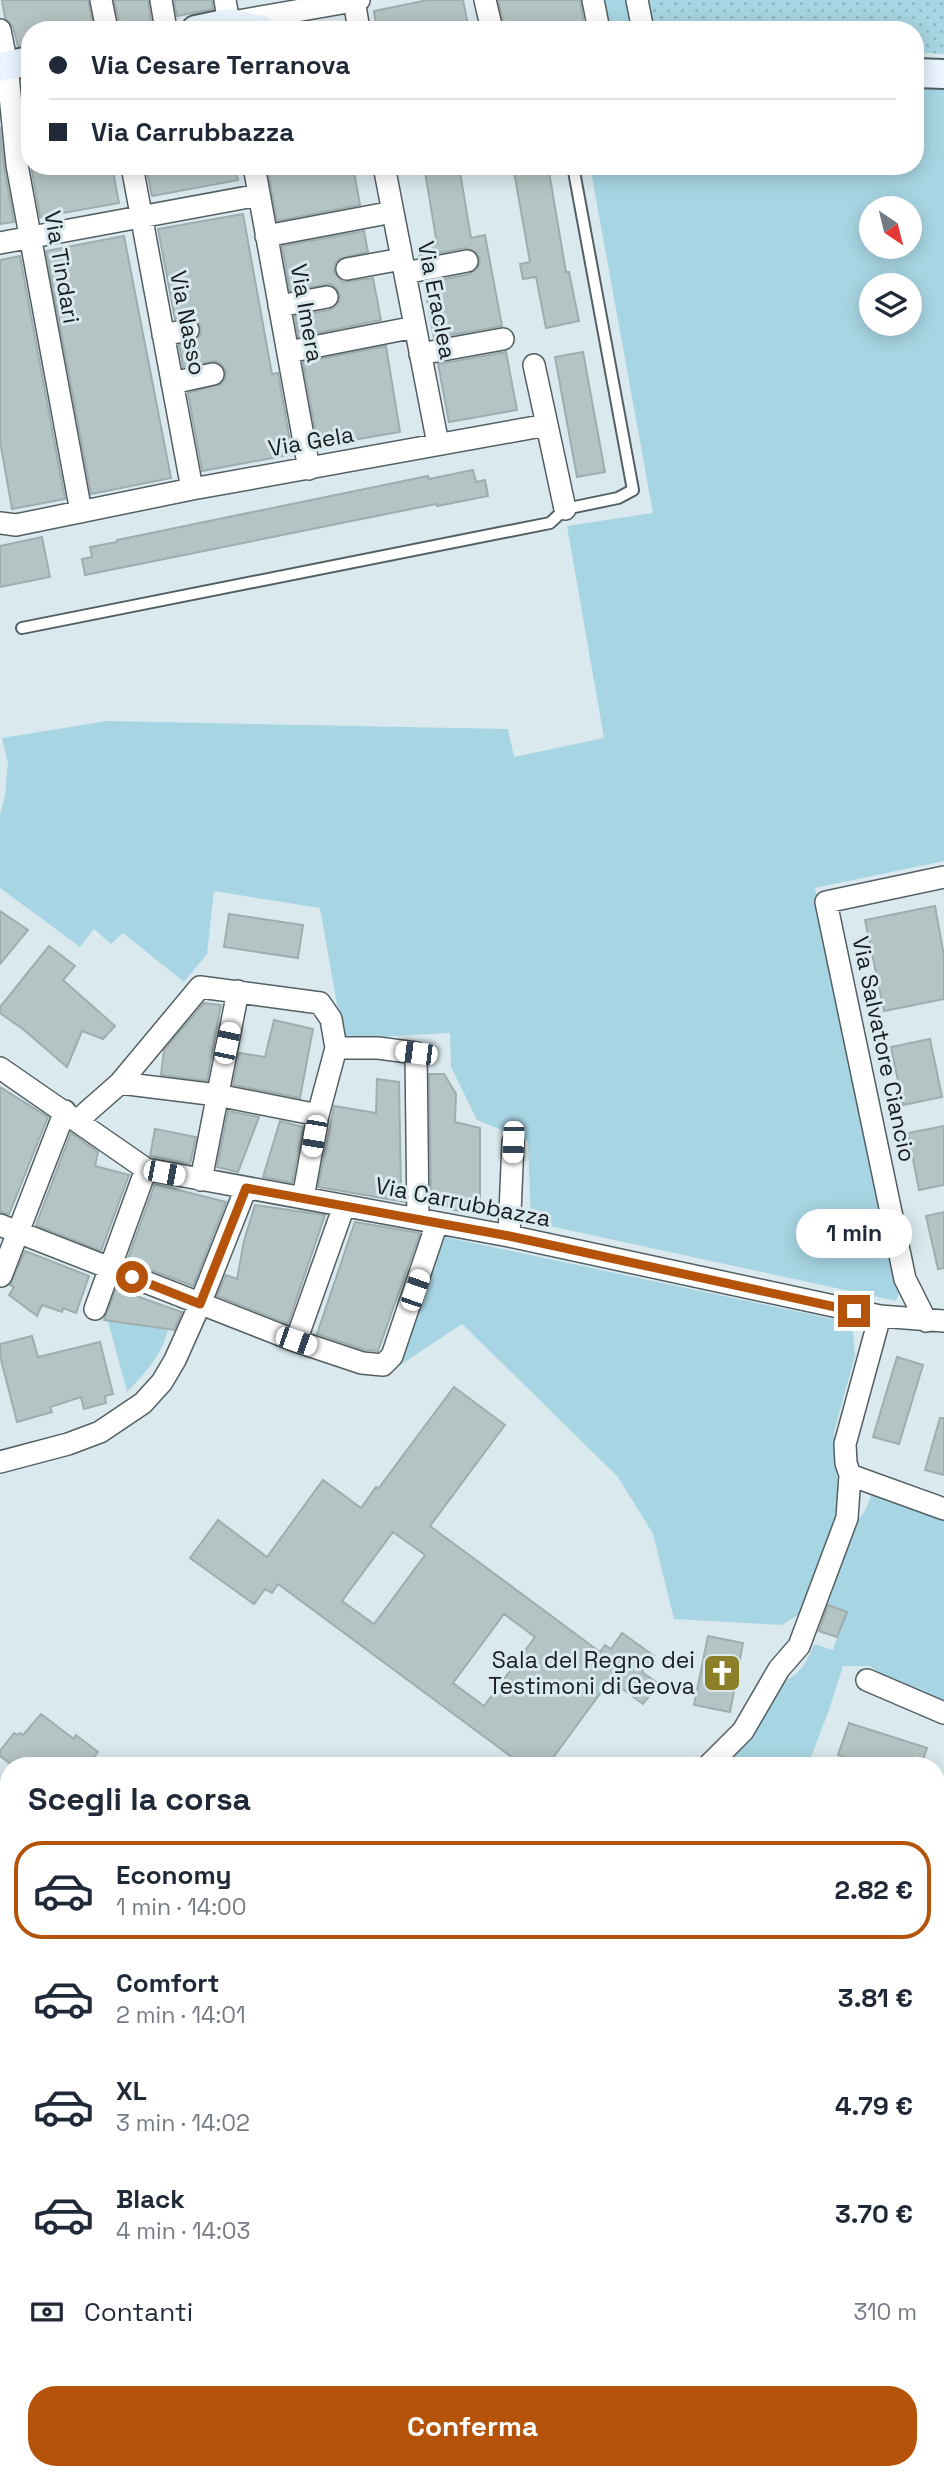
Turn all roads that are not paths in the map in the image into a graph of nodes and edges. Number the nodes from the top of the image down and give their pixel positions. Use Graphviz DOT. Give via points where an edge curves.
graph roads {
  1 [pos="101,0"];
  2 [pos="161,0"];
  3 [pos="356,0"];
  4 [pos="485,0"];
  5 [pos="593,0"];
  6 [pos="637,0"];
  7 [pos="273,14"];
  8 [pos="228,17"];
  9 [pos="105,21"];
  10 [pos="164,21"];
  11 [pos="358,21"];
  12 [pos="490,21"];
  13 [pos="597,21"];
  14 [pos="641,21"];
  15 [pos="0,30"];
  16 [pos="12,64"];
  17 [pos="924,74"];
  18 [pos="944,75"];
  19 [pos="8,166"];
  20 [pos="134,175"];
  21 [pos="256,175"];
  22 [pos="386,175"];
  23 [pos="575,175"];
  24 [pos="259,195"];
  25 [pos="393,212"];
  26 [pos="141,217"];
  27 [pos="266,236"];
  28 [pos="30,237"];
  29 [pos="0,243"];
  30 [pos="467,261"];
  31 [pos="403,266"];
  32 [pos="347,268"];
  33 [pos="327,297"];
  34 [pos="279,306"];
  35 [pos="415,327"];
  36 [pos="188,330"];
  37 [pos="163,335"];
  38 [pos="503,339"];
  39 [pos="288,352"];
  40 [pos="420,354"];
  41 [pos="534,365"];
  42 [pos="213,374"];
  43 [pos="172,383"];
  44 [pos="547,425"];
  45 [pos="438,444"];
  46 [pos="309,469"];
  47 [pos="192,489"];
  48 [pos="565,509"];
  49 [pos="81,512"];
  50 [pos="0,523"];
  51 [pos="22,628"];
  52 [pos="944,877"];
  53 [pos="238,990"];
  54 [pos="336,1048"];
  55 [pos="0,1068"];
  56 [pos="120,1083"];
  57 [pos="217,1095"];
  58 [pos="318,1115"];
  59 [pos="72,1116"];
  60 [pos="513,1142"];
  61 [pos="146,1169"];
  62 [pos="201,1180"];
  63 [pos="246,1188"];
  64 [pos="303,1198"];
  65 [pos="344,1206"];
  66 [pos="428,1221"];
  67 [pos="9,1228"];
  68 [pos="509,1236"];
  69 [pos="110,1268"];
  70 [pos="1,1276"];
  71 [pos="200,1304"];
  72 [pos="95,1309"];
  73 [pos="880,1316"];
  74 [pos="935,1321"];
  75 [pos="296,1341"];
  76 [pos="0,1462"];
  77 [pos="850,1475"];
  78 [pos="944,1510"];
  79 [pos="867,1679"];
  80 [pos="944,1713"];
  81 [pos="717,1757"];
  1 -- 9 [label="street"];
  2 -- 10 [label="street"];
  3 -- 7 [label="street"];
  3 -- 11 [label="street"];
  4 -- 12 [label="street"];
  5 -- 13 [label="street"];
  6 -- 14 [label="street"];
  7 -- 8 [label="street"];
  15 -- 16 [label="street, Via Tindari"];
  16 -- 19 [label="street, Via Tindari"];
  17 -- 18 [label="street"];
  19 -- 28 [label="street, Via Tindari"];
  20 -- 26 [label="street, Via Nasso"];
  21 -- 24 [label="street, Via Imera"];
  22 -- 25 [label="street, Via Eraclea"];
  23 -- 48 [label="lane" via="633,490 618,498"];
  24 -- 26 [label="street"];
  24 -- 27 [label="street, Via Imera"];
  25 -- 27 [label="street"];
  25 -- 31 [label="street, Via Eraclea"];
  26 -- 28 [label="street"];
  26 -- 37 [label="street, Via Nasso"];
  27 -- 34 [label="street, Via Imera"];
  28 -- 29 [label="street"];
  28 -- 49 [label="street, Via Tindari"];
  30 -- 31 [label="street"];
  31 -- 32 [label="street"];
  31 -- 35 [label="street, Via Eraclea"];
  33 -- 34 [label="street"];
  34 -- 39 [label="street, Via Imera"];
  35 -- 39 [label="street"];
  35 -- 40 [label="street, Via Eraclea"];
  36 -- 37 [label="street"];
  37 -- 43 [label="street, Via Nasso"];
  38 -- 40 [label="street"];
  39 -- 46 [label="street, Via Imera"];
  40 -- 45 [label="street, Via Eraclea"];
  41 -- 44 [label="street"];
  42 -- 43 [label="street"];
  43 -- 47 [label="street, Via Nasso"];
  44 -- 45 [label="street, Via Gela"];
  44 -- 48 [label="street"];
  45 -- 46 [label="street, Via Gela"];
  46 -- 47 [label="street, Via Gela"];
  47 -- 49 [label="street, Via Gela"];
  48 -- 51 [label="lane" via="550,523"];
  49 -- 50 [label="street, Via Gela" via="16,525"];
  52 -- 74 [label="street, Via Salvatore Ciancio" via="826,902 905,1279"];
  53 -- 54 [label="street" via="320,1003 331,1020"];
  53 -- 56 [label="street" via="200,987"];
  53 -- 57 [label="street"];
  54 -- 58 [label="street"];
  54 -- 66 [label="street" via="416,1053"];
  55 -- 59 [label="street, Via Carrubbazza"];
  56 -- 57 [label="street"];
  56 -- 59 [label="street"];
  57 -- 58 [label="street"];
  57 -- 62 [label="street"];
  58 -- 64 [label="street"];
  59 -- 61 [label="street, Via Carrubbazza"];
  59 -- 67 [label="street"];
  60 -- 68 [label="street"];
  61 -- 62 [label="street, Via Carrubbazza"];
  61 -- 69 [label="street"];
  62 -- 63 [label="street, Via Carrubbazza"];
  63 -- 64 [label="street, Via Carrubbazza"];
  63 -- 71 [label="street"];
  64 -- 65 [label="street, Via Carrubbazza"];
  65 -- 66 [label="street, Via Carrubbazza"];
  65 -- 75 [label="street"];
  66 -- 68 [label="street, Via Carrubbazza"];
  66 -- 75 [label="street" via="392,1356 383,1365 362,1363"];
  67 -- 69 [label="street"];
  67 -- 70 [label="street"];
  68 -- 73 [label="street, Via Carrubbazza"];
  69 -- 71 [label="street"];
  69 -- 72 [label="street"];
  71 -- 75 [label="street"];
  71 -- 76 [label="street" via="169,1371 143,1403 100,1432"];
  73 -- 74 [label="street, Via Carrubbazza"];
  73 -- 77 [label="street" via="845,1444"];
  77 -- 78 [label="street"];
  77 -- 81 [label="street" via="847,1518 799,1646 779,1669 743,1731"];
  79 -- 80 [label="street"];
}
